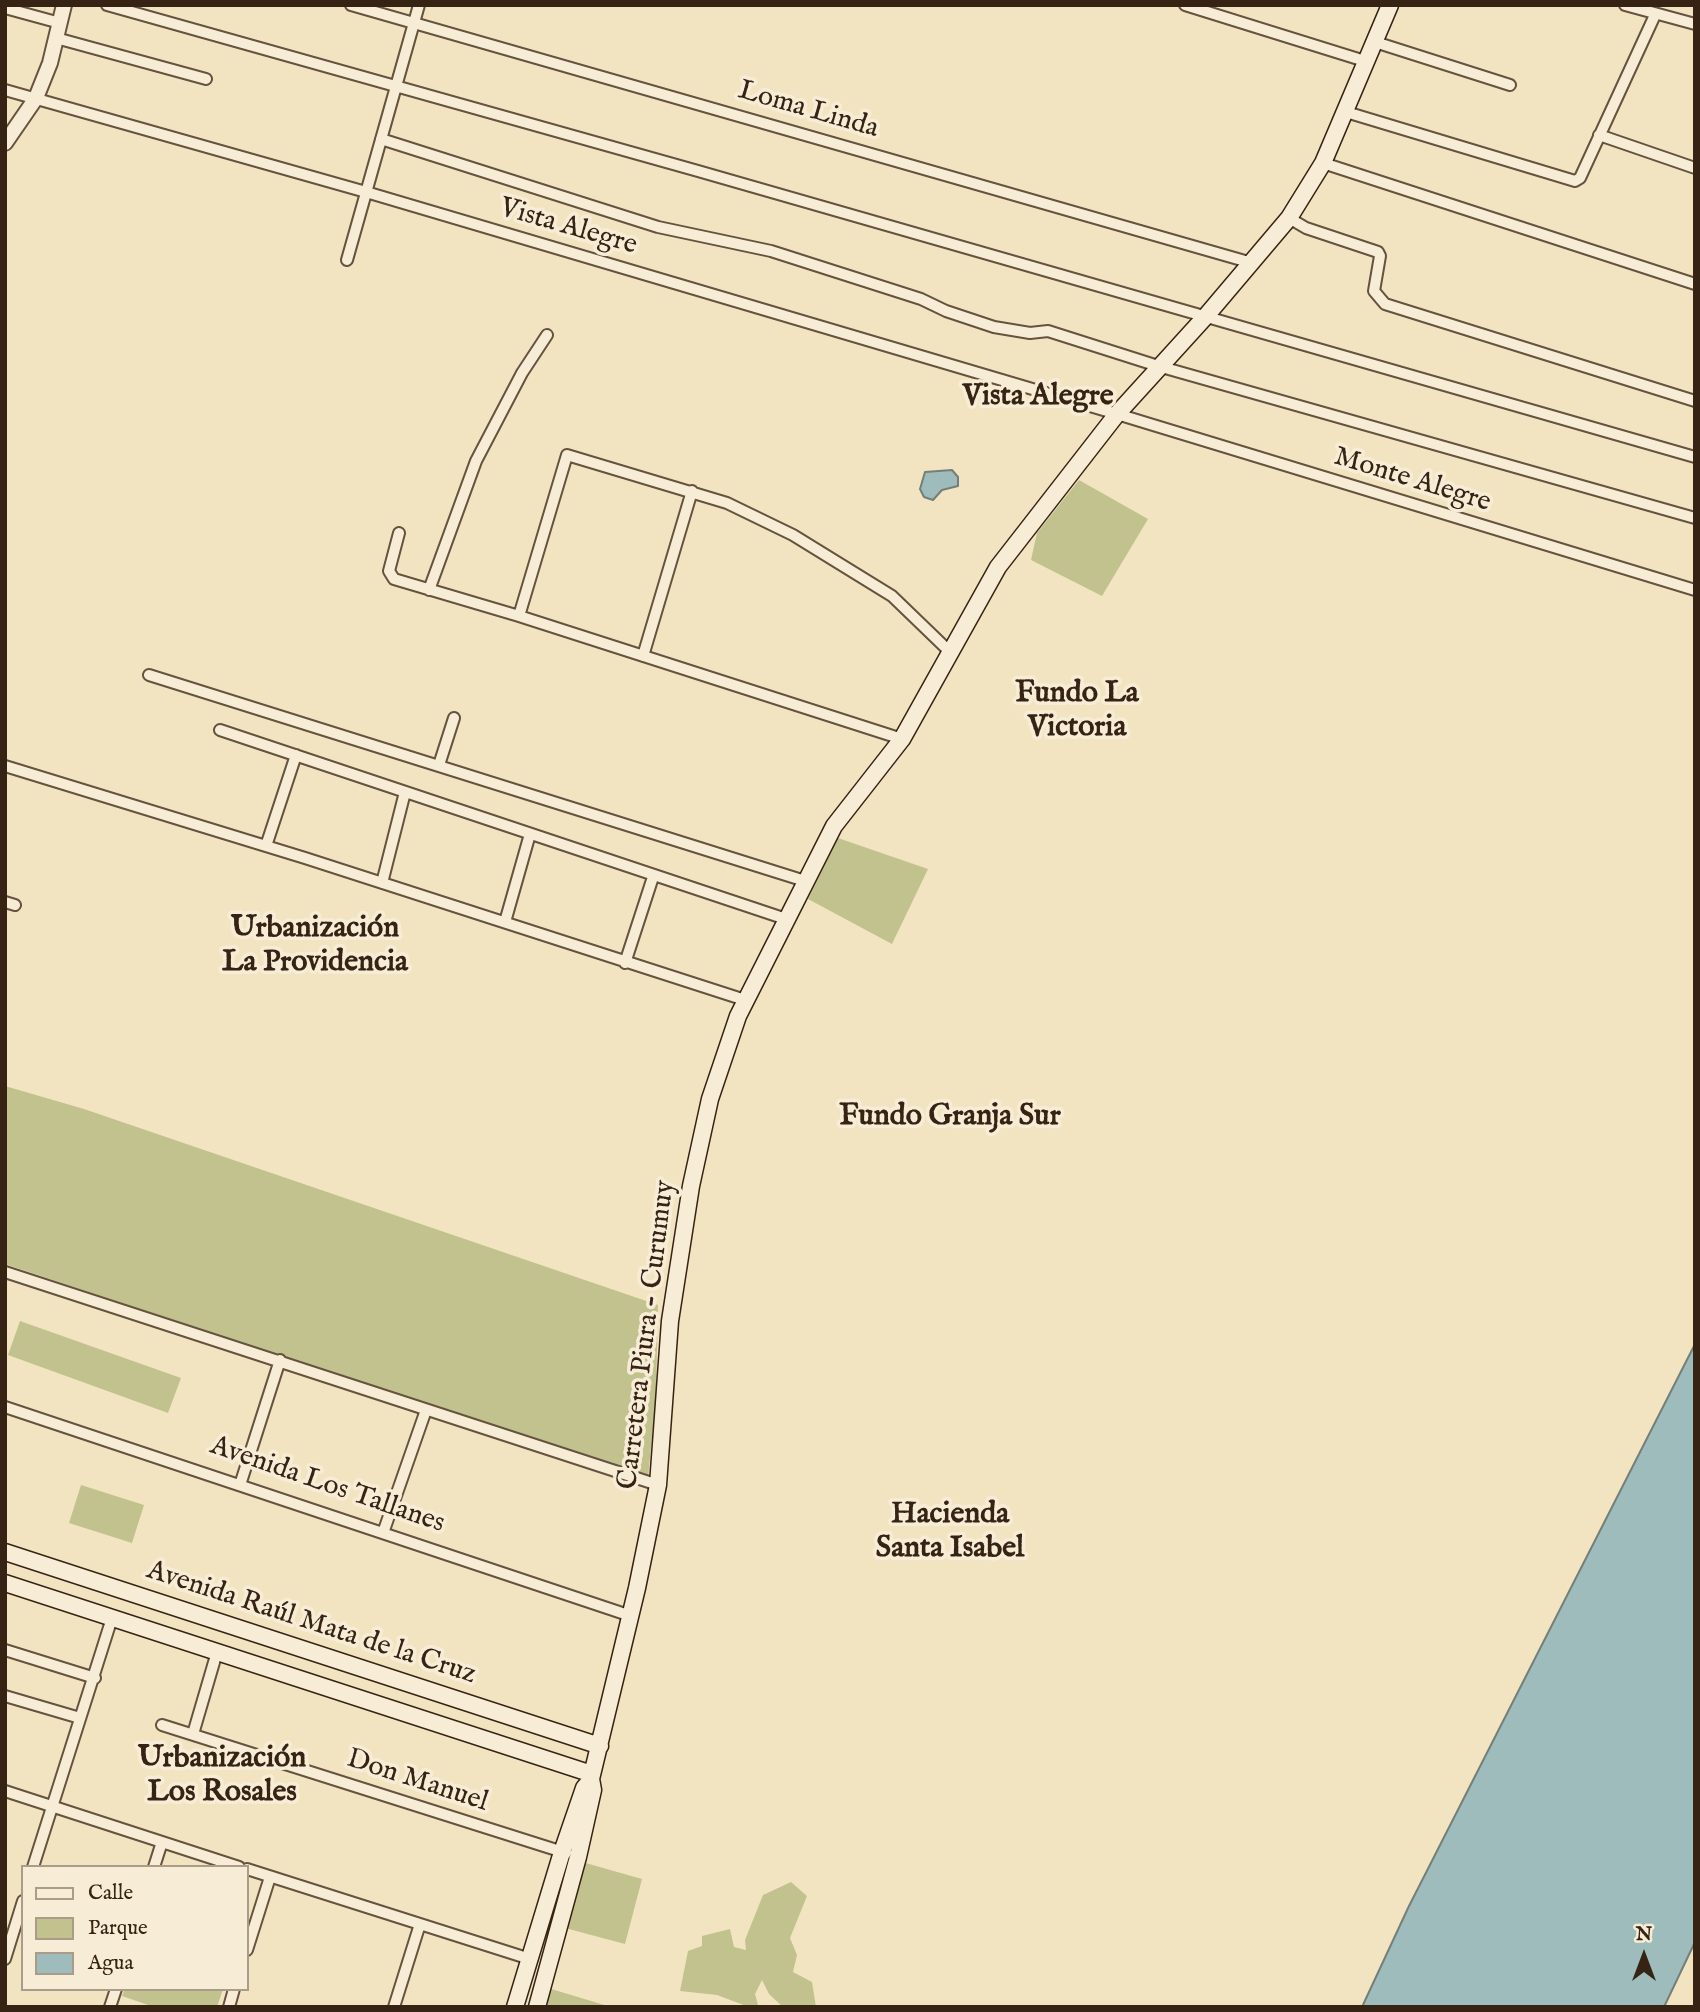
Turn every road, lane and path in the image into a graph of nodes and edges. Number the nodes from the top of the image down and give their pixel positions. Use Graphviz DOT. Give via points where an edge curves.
graph roads {
  1 [pos="64,5"];
  2 [pos="107,5"];
  3 [pos="351,5"];
  4 [pos="419,5"];
  5 [pos="1185,5"];
  6 [pos="1390,5"];
  7 [pos="1625,5"];
  8 [pos="5,8"];
  9 [pos="1655,15"];
  10 [pos="60,23"];
  11 [pos="413,23"];
  12 [pos="1695,24"];
  13 [pos="56,38"];
  14 [pos="1376,42"];
  15 [pos="1368,62"];
  16 [pos="206,79"];
  17 [pos="1510,85"];
  18 [pos="395,87"];
  19 [pos="5,90"];
  20 [pos="36,98"];
  21 [pos="1346,112"];
  22 [pos="1600,135"];
  23 [pos="382,139"];
  24 [pos="5,143"];
  25 [pos="1323,163"];
  26 [pos="1695,168"];
  27 [pos="366,192"];
  28 [pos="1289,218"];
  29 [pos="346,260"];
  30 [pos="1252,262"];
  31 [pos="1695,284"];
  32 [pos="1206,316"];
  33 [pos="547,335"];
  34 [pos="1158,366"];
  35 [pos="1695,401"];
  36 [pos="1117,414"];
  37 [pos="1695,457"];
  38 [pos="692,491"];
  39 [pos="1695,518"];
  40 [pos="399,533"];
  41 [pos="429,590"];
  42 [pos="1695,590"];
  43 [pos="519,616"];
  44 [pos="949,651"];
  45 [pos="643,656"];
  46 [pos="149,675"];
  47 [pos="454,718"];
  48 [pos="220,730"];
  49 [pos="902,739"];
  50 [pos="296,755"];
  51 [pos="439,765"];
  52 [pos="5,766"];
  53 [pos="405,792"];
  54 [pos="530,834"];
  55 [pos="266,846"];
  56 [pos="653,877"];
  57 [pos="805,881"];
  58 [pos="382,883"];
  59 [pos="786,919"];
  60 [pos="505,922"];
  61 [pos="625,963"];
  62 [pos="746,1000"];
  63 [pos="5,1272"];
  64 [pos="280,1360"];
  65 [pos="5,1407"];
  66 [pos="426,1410"];
  67 [pos="240,1485"];
  68 [pos="658,1485"];
  69 [pos="383,1533"];
  70 [pos="5,1552"];
  71 [pos="5,1583"];
  72 [pos="631,1616"];
  73 [pos="112,1618"];
  74 [pos="5,1650"];
  75 [pos="217,1652"];
  76 [pos="311,1652"];
  77 [pos="95,1678"];
  78 [pos="301,1679"];
  79 [pos="5,1696"];
  80 [pos="80,1718"];
  81 [pos="162,1725"];
  82 [pos="193,1734"];
  83 [pos="600,1746"];
  84 [pos="590,1783"];
  85 [pos="5,1791"];
  86 [pos="52,1805"];
  87 [pos="162,1842"];
  88 [pos="570,1854"];
  89 [pos="34,1865"];
  90 [pos="155,1865"];
  91 [pos="233,1865"];
  92 [pos="248,1869"];
  93 [pos="270,1877"];
  94 [pos="21,1907"];
  95 [pos="420,1924"];
  96 [pos="248,1947"];
  97 [pos="5,1959"];
  98 [pos="530,1959"];
  99 [pos="394,2007"];
  100 [pos="514,2007"];
  101 [pos="537,2007"];
  1 -- 10 [label="street"];
  2 -- 18 [label="street"];
  3 -- 11 [label="street, Loma Linda"];
  4 -- 11 [label="street"];
  5 -- 15 [label="street"];
  6 -- 14 [label="main road, Carretera Piura - Curumuy"];
  7 -- 9 [label="street"];
  8 -- 10 [label="street"];
  9 -- 12 [label="street"];
  9 -- 22 [label="street"];
  10 -- 13 [label="street"];
  11 -- 18 [label="street"];
  11 -- 30 [label="street, Loma Linda"];
  13 -- 16 [label="street"];
  13 -- 20 [label="street"];
  14 -- 15 [label="main road, Carretera Piura - Curumuy"];
  14 -- 17 [label="street"];
  15 -- 21 [label="main road, Carretera Piura - Curumuy"];
  18 -- 23 [label="street"];
  18 -- 32 [label="street"];
  19 -- 20 [label="street, Vista Alegre"];
  20 -- 24 [label="street"];
  20 -- 27 [label="street, Vista Alegre"];
  21 -- 22 [label="street" via="1570,181 1580,178"];
  21 -- 25 [label="main road, Carretera Piura - Curumuy"];
  22 -- 26 [label="street"];
  23 -- 27 [label="street"];
  23 -- 34 [label="street" via="658,227 771,251 994,327 1048,331"];
  25 -- 28 [label="main road, Carretera Piura - Curumuy"];
  25 -- 31 [label="street"];
  27 -- 29 [label="street"];
  27 -- 36 [label="street, Vista Alegre"];
  28 -- 30 [label="main road, Carretera Piura - Curumuy"];
  28 -- 35 [label="street" via="1378,252 1374,291 1390,306"];
  30 -- 32 [label="main road, Carretera Piura - Curumuy"];
  32 -- 34 [label="main road, Carretera Piura - Curumuy"];
  32 -- 37 [label="street"];
  33 -- 41 [label="street" via="476,461"];
  34 -- 36 [label="main road, Carretera Piura - Curumuy"];
  34 -- 39 [label="street"];
  36 -- 42 [label="street, Monte Alegre"];
  36 -- 44 [label="main road, Carretera Piura - Curumuy" via="998,567"];
  38 -- 43 [label="street" via="567,455"];
  38 -- 44 [label="street" via="771,524 836,560 892,596"];
  38 -- 45 [label="street"];
  40 -- 41 [label="street" via="390,576"];
  41 -- 43 [label="street"];
  43 -- 45 [label="street"];
  44 -- 49 [label="main road, Carretera Piura - Curumuy"];
  45 -- 49 [label="street"];
  46 -- 51 [label="street"];
  47 -- 51 [label="street"];
  48 -- 50 [label="street"];
  49 -- 57 [label="main road, Carretera Piura - Curumuy" via="834,826"];
  50 -- 53 [label="street"];
  50 -- 55 [label="street"];
  51 -- 57 [label="street"];
  52 -- 55 [label="street"];
  53 -- 54 [label="street"];
  53 -- 58 [label="street"];
  54 -- 56 [label="street"];
  54 -- 60 [label="street"];
  55 -- 58 [label="street"];
  56 -- 59 [label="street"];
  56 -- 61 [label="street"];
  57 -- 59 [label="main road, Carretera Piura - Curumuy"];
  58 -- 60 [label="street"];
  59 -- 62 [label="main road, Carretera Piura - Curumuy"];
  60 -- 61 [label="street"];
  61 -- 62 [label="street"];
  62 -- 68 [label="main road, Carretera Piura - Curumuy" via="710,1099 691,1186 670,1321"];
  63 -- 64 [label="street"];
  64 -- 66 [label="street"];
  64 -- 67 [label="street"];
  65 -- 67 [label="street, Avenida Los Tallanes"];
  66 -- 68 [label="street"];
  66 -- 69 [label="street"];
  67 -- 69 [label="street, Avenida Los Tallanes"];
  68 -- 72 [label="main road, Carretera Piura - Curumuy"];
  69 -- 72 [label="street, Avenida Los Tallanes"];
  70 -- 76 [label="main road, Avenida Raúl Mata de la Cruz"];
  71 -- 73 [label="main road, Avenida Raúl Mata de la Cruz"];
  72 -- 83 [label="main road, Carretera Piura - Curumuy"];
  73 -- 75 [label="main road, Avenida Raúl Mata de la Cruz"];
  73 -- 77 [label="street"];
  74 -- 77 [label="street"];
  75 -- 78 [label="main road, Avenida Raúl Mata de la Cruz"];
  75 -- 82 [label="street"];
  76 -- 78 [label="main road"];
  76 -- 83 [label="main road, Avenida Raúl Mata de la Cruz"];
  77 -- 80 [label="street"];
  78 -- 84 [label="main road, Avenida Raúl Mata de la Cruz"];
  79 -- 80 [label="street"];
  80 -- 86 [label="street"];
  81 -- 82 [label="street, Don Manuel"];
  82 -- 88 [label="street, Don Manuel"];
  83 -- 84 [label="main road, Carretera Piura - Curumuy"];
  84 -- 88 [label="main road"];
  85 -- 86 [label="street"];
  86 -- 87 [label="street"];
  86 -- 89 [label="street"];
  87 -- 90 [label="street"];
  87 -- 91 [label="street"];
  88 -- 98 [label="main road"];
  88 -- 101 [label="main road"];
  92 -- 93 [label="street"];
  93 -- 95 [label="street"];
  93 -- 96 [label="street"];
  94 -- 97 [label="street"];
  95 -- 98 [label="street"];
  95 -- 99 [label="street"];
  98 -- 100 [label="main road"];
}
